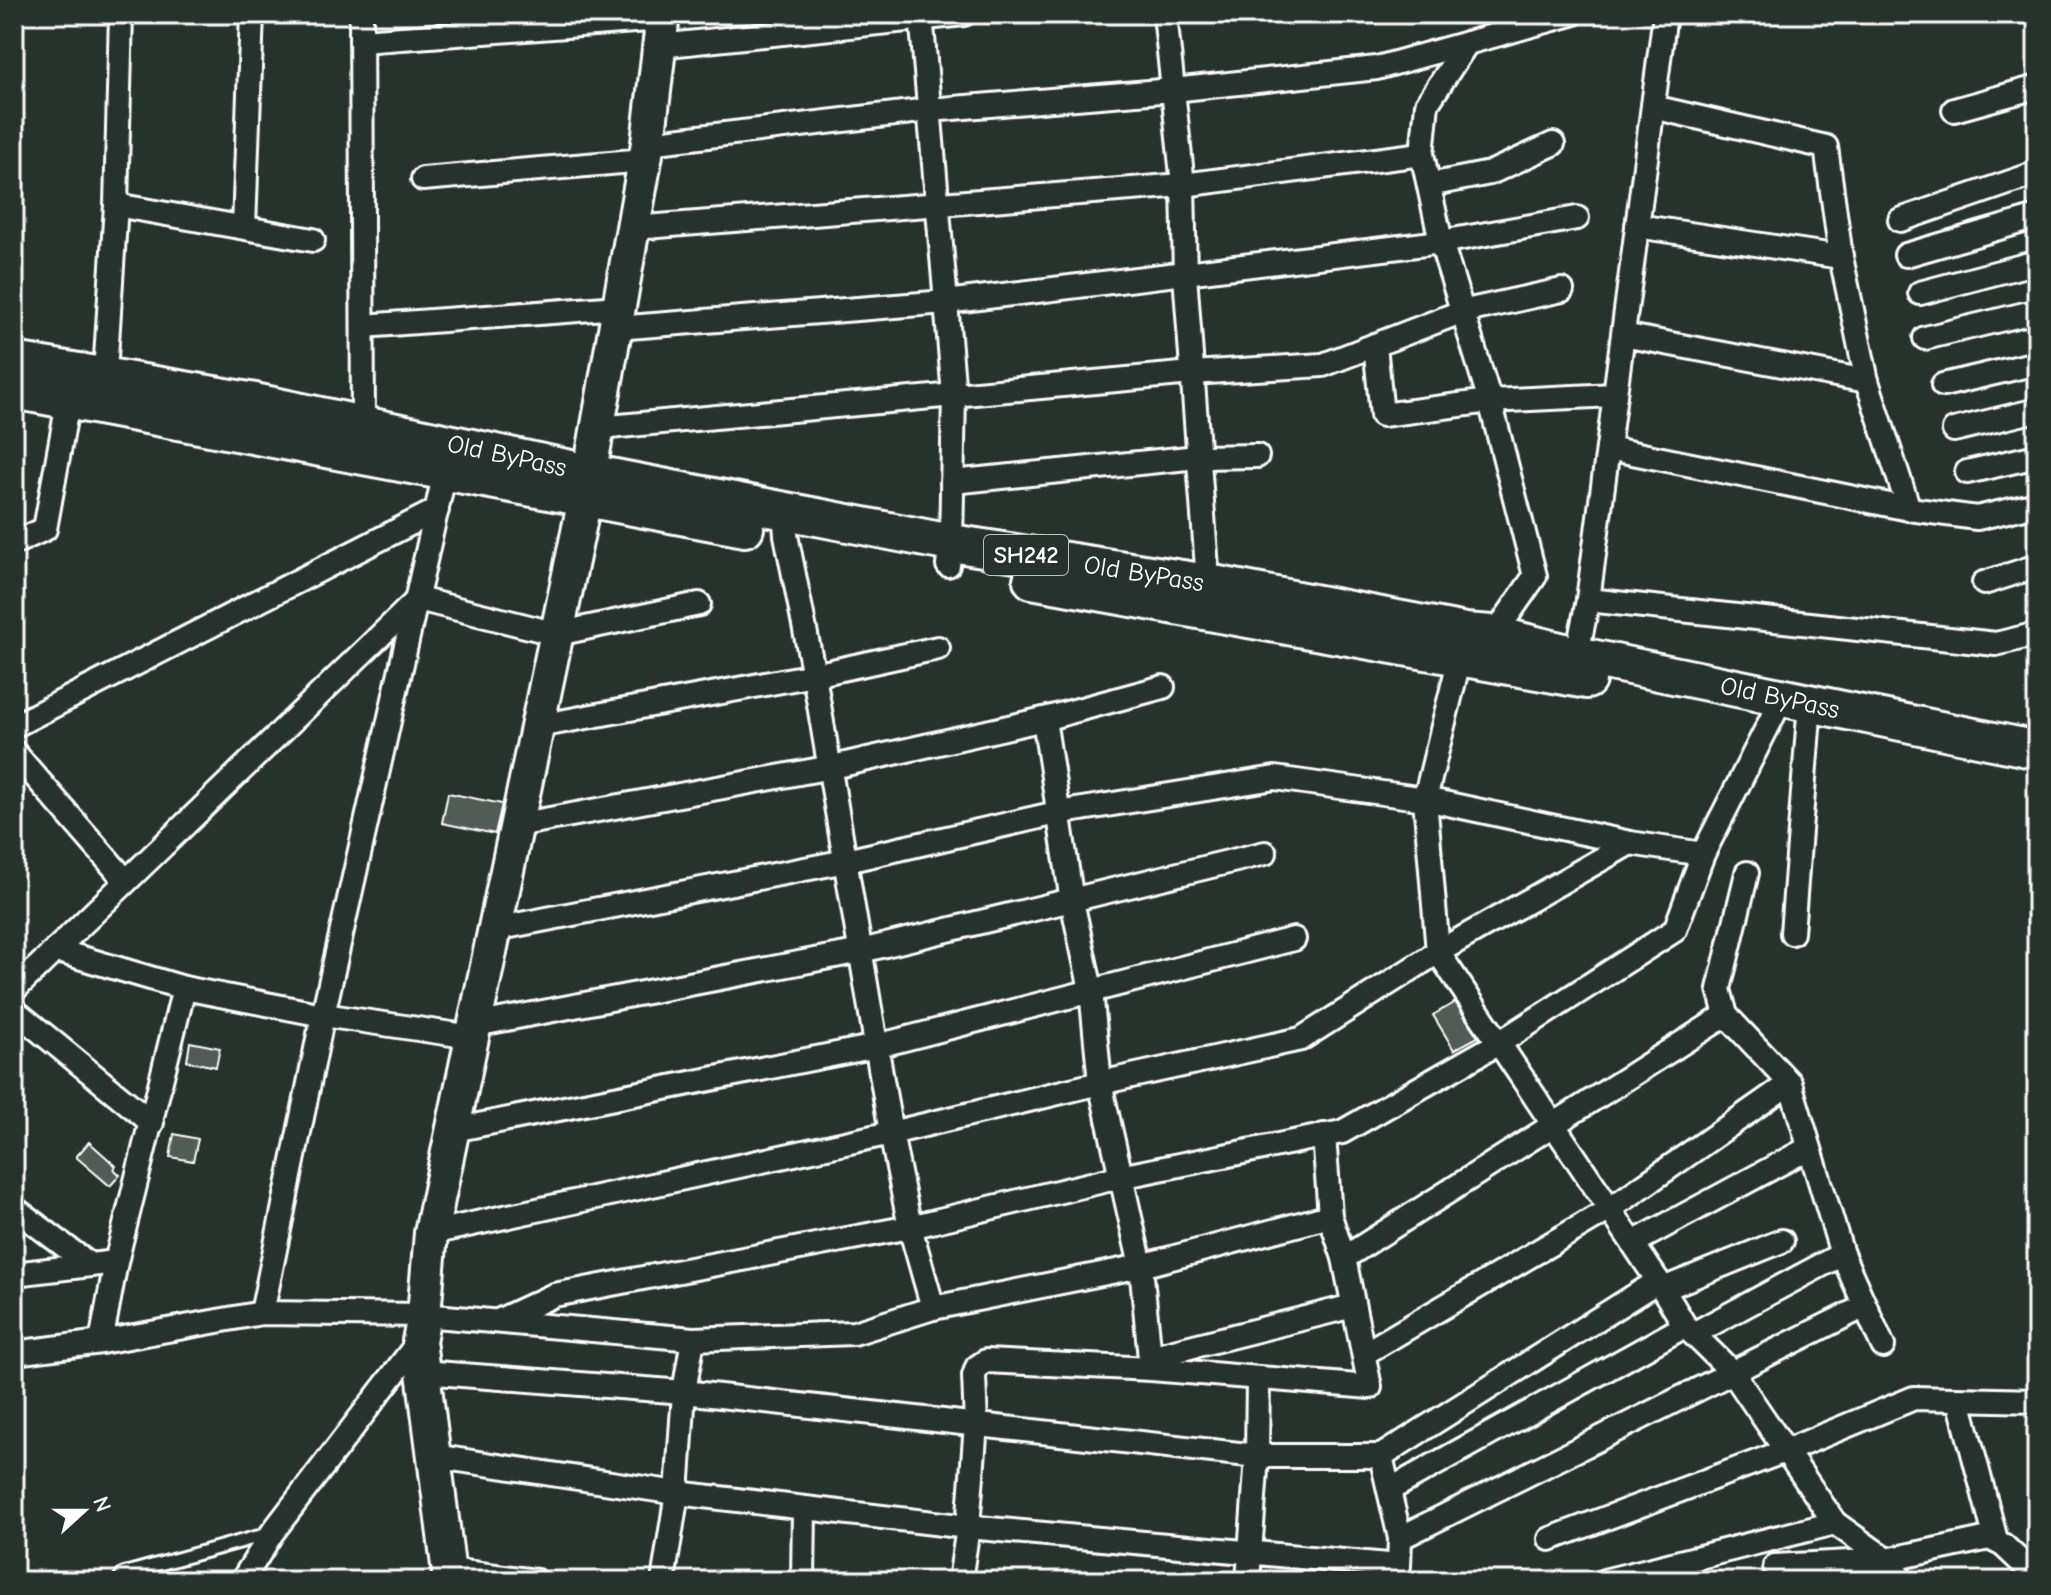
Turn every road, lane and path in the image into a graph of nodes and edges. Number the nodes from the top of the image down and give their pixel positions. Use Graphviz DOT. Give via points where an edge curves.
graph roads {
  1 [pos="121,14"];
  2 [pos="252,14"];
  3 [pos="361,14"];
  4 [pos="964,14"];
  5 [pos="1165,14"];
  6 [pos="1572,14"];
  7 [pos="1653,14"];
  8 [pos="1666,14"];
  9 [pos="921,16"];
  10 [pos="661,26"];
  11 [pos="361,41"];
  12 [pos="1467,43"];
  13 [pos="2037,87"];
  14 [pos="1173,90"];
  15 [pos="1653,107"];
  16 [pos="929,110"];
  17 [pos="1954,110"];
  18 [pos="1553,144"];
  19 [pos="646,152"];
  20 [pos="1422,154"];
  21 [pos="2037,173"];
  22 [pos="423,179"];
  23 [pos="1183,185"];
  24 [pos="1429,185"];
  25 [pos="937,204"];
  26 [pos="116,205"];
  27 [pos="2037,217"];
  28 [pos="1577,218"];
  29 [pos="1900,220"];
  30 [pos="1637,226"];
  31 [pos="244,227"];
  32 [pos="633,228"];
  33 [pos="313,240"];
  34 [pos="1441,242"];
  35 [pos="1906,255"];
  36 [pos="1841,257"];
  37 [pos="2037,262"];
  38 [pos="1185,275"];
  39 [pos="1562,290"];
  40 [pos="1920,293"];
  41 [pos="946,302"];
  42 [pos="2037,311"];
  43 [pos="1461,312"];
  44 [pos="617,318"];
  45 [pos="363,326"];
  46 [pos="1623,335"];
  47 [pos="1925,338"];
  48 [pos="1375,345"];
  49 [pos="14,361"];
  50 [pos="2037,363"];
  51 [pos="1192,373"];
  52 [pos="1867,381"];
  53 [pos="1943,385"];
  54 [pos="88,389"];
  55 [pos="14,390"];
  56 [pos="954,395"];
  57 [pos="1615,395"];
  58 [pos="1490,401"];
  59 [pos="2037,410"];
  60 [pos="363,425"];
  61 [pos="598,428"];
  62 [pos="1954,430"];
  63 [pos="1608,448"];
  64 [pos="1257,456"];
  65 [pos="2037,456"];
  66 [pos="1198,457"];
  67 [pos="445,472"];
  68 [pos="1967,472"];
  69 [pos="952,482"];
  70 [pos="588,486"];
  71 [pos="2037,504"];
  72 [pos="1909,509"];
  73 [pos="437,510"];
  74 [pos="785,523"];
  75 [pos="14,543"];
  76 [pos="949,554"];
  77 [pos="2037,566"];
  78 [pos="1984,583"];
  79 [pos="1209,598"];
  80 [pos="418,599"];
  81 [pos="1588,600"];
  82 [pos="699,604"];
  83 [pos="557,634"];
  84 [pos="2037,634"];
  85 [pos="1474,646"];
  86 [pos="938,648"];
  87 [pos="1574,666"];
  88 [pos="814,675"];
  89 [pos="1163,687"];
  90 [pos="1793,709"];
  91 [pos="1044,719"];
  92 [pos="14,726"];
  93 [pos="538,726"];
  94 [pos="2037,750"];
  95 [pos="14,752"];
  96 [pos="2037,765"];
  97 [pos="829,768"];
  98 [pos="1425,799"];
  99 [pos="1057,813"];
  100 [pos="517,825"];
  101 [pos="1630,843"];
  102 [pos="1265,853"];
  103 [pos="1703,854"];
  104 [pos="846,861"];
  105 [pos="1747,873"];
  106 [pos="126,881"];
  107 [pos="1072,901"];
  108 [pos="495,929"];
  109 [pos="1792,933"];
  110 [pos="1294,939"];
  111 [pos="55,950"];
  112 [pos="861,951"];
  113 [pos="1438,952"];
  114 [pos="19,976"];
  115 [pos="184,988"];
  116 [pos="1091,990"];
  117 [pos="14,1010"];
  118 [pos="323,1015"];
  119 [pos="1726,1015"];
  120 [pos="474,1031"];
  121 [pos="1499,1043"];
  122 [pos="877,1046"];
  123 [pos="1100,1083"];
  124 [pos="1790,1083"];
  125 [pos="152,1123"];
  126 [pos="1553,1127"];
  127 [pos="453,1130"];
  128 [pos="891,1133"];
  129 [pos="1324,1135"];
  130 [pos="1809,1148"];
  131 [pos="1120,1177"];
  132 [pos="14,1208"];
  133 [pos="1610,1209"];
  134 [pos="1330,1216"];
  135 [pos="910,1227"];
  136 [pos="431,1233"];
  137 [pos="1782,1241"];
  138 [pos="1633,1243"];
  139 [pos="1842,1254"];
  140 [pos="1344,1258"];
  141 [pos="116,1262"];
  142 [pos="90,1265"];
  143 [pos="1141,1266"];
  144 [pos="14,1274"];
  145 [pos="1660,1285"];
  146 [pos="1353,1306"];
  147 [pos="1865,1306"];
  148 [pos="933,1308"];
  149 [pos="262,1313"];
  150 [pos="498,1321"];
  151 [pos="1689,1330"];
  152 [pos="693,1339"];
  153 [pos="101,1342"];
  154 [pos="422,1343"];
  155 [pos="1883,1346"];
  156 [pos="14,1353"];
  157 [pos="1365,1353"];
  158 [pos="1150,1363"];
  159 [pos="1733,1373"];
  160 [pos="1258,1380"];
  161 [pos="684,1392"];
  162 [pos="1959,1400"];
  163 [pos="2037,1401"];
  164 [pos="976,1424"];
  165 [pos="1788,1450"];
  166 [pos="433,1456"];
  167 [pos="1257,1456"];
  168 [pos="1381,1456"];
  169 [pos="1389,1490"];
  170 [pos="677,1493"];
  171 [pos="804,1508"];
  172 [pos="1835,1523"];
  173 [pos="968,1527"];
  174 [pos="272,1533"];
  175 [pos="1400,1538"];
  176 [pos="1550,1539"];
  177 [pos="1996,1540"];
  178 [pos="1252,1553"];
  179 [pos="1887,1560"];
  180 [pos="1775,1566"];
  181 [pos="449,1576"];
  182 [pos="2037,1577"];
  183 [pos="118,1581"];
  184 [pos="242,1581"];
  185 [pos="536,1581"];
  186 [pos="663,1581"];
  187 [pos="803,1581"];
  188 [pos="960,1581"];
  189 [pos="1248,1581"];
  190 [pos="1604,1581"];
  191 [pos="1902,1581"];
  1 -- 26 [label="street"];
  2 -- 31 [label="street"];
  3 -- 11 [label="street"];
  4 -- 9 [label="street"];
  5 -- 14 [label="street"];
  6 -- 12 [label="street"];
  7 -- 8 [label="street"];
  8 -- 15 [label="street"];
  9 -- 10 [label="street"];
  9 -- 16 [label="street"];
  10 -- 11 [label="street"];
  10 -- 19 [label="main road"];
  11 -- 45 [label="street"];
  12 -- 14 [label="street" via="1377,68"];
  12 -- 20 [label="street" via="1427,104"];
  13 -- 17 [label="street"];
  14 -- 16 [label="street"];
  14 -- 23 [label="street"];
  15 -- 30 [label="street"];
  15 -- 36 [label="street" via="1826,147"];
  16 -- 19 [label="street"];
  16 -- 25 [label="street"];
  18 -- 24 [label="street" via="1490,173"];
  19 -- 22 [label="street"];
  19 -- 32 [label="main road"];
  20 -- 23 [label="street"];
  20 -- 24 [label="street"];
  21 -- 29 [label="street"];
  23 -- 25 [label="street"];
  23 -- 38 [label="street"];
  24 -- 34 [label="street"];
  25 -- 32 [label="street"];
  25 -- 41 [label="street"];
  26 -- 31 [label="street"];
  26 -- 54 [label="street"];
  27 -- 35 [label="street"];
  28 -- 34 [label="street"];
  30 -- 36 [label="street"];
  30 -- 46 [label="street"];
  31 -- 33 [label="street"];
  32 -- 44 [label="main road"];
  34 -- 38 [label="street"];
  34 -- 43 [label="street"];
  36 -- 52 [label="street"];
  37 -- 40 [label="street"];
  38 -- 41 [label="street"];
  38 -- 51 [label="street"];
  39 -- 43 [label="street"];
  41 -- 44 [label="street"];
  41 -- 56 [label="street"];
  42 -- 47 [label="street"];
  43 -- 48 [label="street"];
  43 -- 58 [label="street"];
  44 -- 45 [label="street"];
  44 -- 61 [label="main road"];
  45 -- 60 [label="street"];
  46 -- 52 [label="street"];
  46 -- 57 [label="street"];
  48 -- 51 [label="street" via="1323,365"];
  48 -- 58 [label="street" via="1382,415"];
  49 -- 54 [label="main road, Old ByPass / SH242"];
  50 -- 53 [label="street"];
  51 -- 56 [label="street"];
  51 -- 66 [label="street"];
  52 -- 72 [label="street"];
  54 -- 55 [label="main road, Old ByPass / SH242"];
  54 -- 60 [label="main road, Old ByPass / SH242" via="255,402"];
  54 -- 67 [label="main road, Old ByPass / SH242"];
  54 -- 75 [label="street" via="45,529"];
  56 -- 61 [label="street"];
  56 -- 69 [label="street"];
  57 -- 58 [label="street"];
  57 -- 63 [label="street"];
  58 -- 85 [label="street" via="1535,576"];
  59 -- 62 [label="street"];
  60 -- 70 [label="main road, Old ByPass / SH242"];
  61 -- 70 [label="main road"];
  63 -- 72 [label="street"];
  63 -- 81 [label="street"];
  64 -- 66 [label="street"];
  65 -- 68 [label="street"];
  66 -- 69 [label="street"];
  66 -- 79 [label="street"];
  67 -- 70 [label="main road, Old ByPass / SH242"];
  67 -- 73 [label="street"];
  69 -- 76 [label="street"];
  70 -- 74 [label="main road, Old ByPass / SH242"];
  70 -- 83 [label="main road"];
  71 -- 72 [label="street" via="1977,518"];
  73 -- 80 [label="street"];
  73 -- 92 [label="street"];
  74 -- 76 [label="main road, Old ByPass / SH242"];
  74 -- 88 [label="street"];
  76 -- 79 [label="main road, Old ByPass / SH242"];
  77 -- 78 [label="street"];
  79 -- 85 [label="main road, Old ByPass / SH242"];
  80 -- 83 [label="street"];
  80 -- 106 [label="street"];
  80 -- 118 [label="street"];
  81 -- 84 [label="street" via="1996,644"];
  81 -- 87 [label="street"];
  82 -- 83 [label="street"];
  83 -- 93 [label="main road"];
  85 -- 87 [label="main road, Old ByPass / SH242"];
  85 -- 98 [label="street"];
  86 -- 88 [label="street"];
  87 -- 90 [label="main road, Old ByPass / SH242"];
  88 -- 93 [label="street"];
  88 -- 97 [label="street"];
  89 -- 91 [label="street"];
  90 -- 94 [label="main road, Old ByPass / SH242"];
  90 -- 96 [label="main road, Old ByPass / SH242"];
  90 -- 103 [label="street"];
  90 -- 109 [label="street"];
  91 -- 97 [label="street"];
  91 -- 99 [label="street"];
  93 -- 100 [label="main road"];
  95 -- 106 [label="street"];
  97 -- 100 [label="street"];
  97 -- 104 [label="street"];
  98 -- 99 [label="street" via="1275,778"];
  98 -- 101 [label="street"];
  98 -- 113 [label="street"];
  99 -- 104 [label="street"];
  99 -- 107 [label="street"];
  100 -- 108 [label="main road"];
  101 -- 103 [label="street"];
  101 -- 113 [label="street"];
  102 -- 107 [label="street"];
  103 -- 121 [label="street" via="1675,930"];
  104 -- 108 [label="street"];
  104 -- 112 [label="street"];
  105 -- 119 [label="street" via="1719,989"];
  106 -- 111 [label="street"];
  107 -- 112 [label="street"];
  107 -- 116 [label="street"];
  108 -- 120 [label="main road"];
  110 -- 116 [label="street"];
  111 -- 114 [label="street"];
  111 -- 115 [label="street"];
  112 -- 120 [label="street"];
  112 -- 122 [label="street"];
  113 -- 121 [label="street"];
  113 -- 123 [label="street" via="1301,1039"];
  115 -- 118 [label="street"];
  115 -- 125 [label="street"];
  116 -- 122 [label="street"];
  116 -- 123 [label="street"];
  117 -- 125 [label="street"];
  118 -- 120 [label="street"];
  118 -- 149 [label="street"];
  119 -- 124 [label="street"];
  119 -- 126 [label="street"];
  120 -- 127 [label="main road"];
  121 -- 126 [label="street"];
  121 -- 129 [label="street" via="1342,1132"];
  122 -- 127 [label="street"];
  122 -- 128 [label="street"];
  123 -- 128 [label="street"];
  123 -- 131 [label="street"];
  124 -- 130 [label="street"];
  124 -- 133 [label="street"];
  125 -- 141 [label="street"];
  126 -- 133 [label="street"];
  126 -- 140 [label="street"];
  127 -- 136 [label="main road"];
  128 -- 135 [label="street"];
  128 -- 136 [label="street"];
  129 -- 131 [label="street"];
  129 -- 134 [label="street"];
  130 -- 138 [label="street"];
  130 -- 139 [label="street"];
  131 -- 135 [label="street"];
  131 -- 143 [label="street"];
  132 -- 142 [label="street"];
  133 -- 138 [label="street"];
  133 -- 157 [label="street"];
  134 -- 140 [label="street"];
  134 -- 143 [label="street"];
  135 -- 148 [label="street"];
  135 -- 150 [label="street" via="554,1295"];
  136 -- 154 [label="main road"];
  137 -- 145 [label="street"];
  138 -- 145 [label="street"];
  139 -- 147 [label="street"];
  139 -- 151 [label="street"];
  140 -- 146 [label="street"];
  141 -- 142 [label="street"];
  141 -- 153 [label="street"];
  142 -- 144 [label="street"];
  143 -- 148 [label="street"];
  143 -- 158 [label="street"];
  145 -- 151 [label="street"];
  145 -- 168 [label="street"];
  146 -- 157 [label="street"];
  146 -- 158 [label="street"];
  147 -- 155 [label="street"];
  147 -- 159 [label="street"];
  148 -- 152 [label="street" via="854,1333"];
  149 -- 153 [label="street"];
  149 -- 154 [label="street"];
  150 -- 152 [label="street"];
  150 -- 154 [label="street"];
  151 -- 159 [label="street"];
  151 -- 169 [label="street"];
  152 -- 161 [label="street"];
  153 -- 156 [label="street"];
  154 -- 161 [label="street"];
  154 -- 166 [label="main road"];
  154 -- 174 [label="street"];
  157 -- 160 [label="street" via="1370,1387"];
  158 -- 160 [label="street"];
  158 -- 164 [label="street" via="986,1361 974,1376"];
  159 -- 165 [label="street"];
  159 -- 175 [label="street"];
  160 -- 167 [label="street"];
  161 -- 164 [label="street"];
  161 -- 170 [label="street"];
  162 -- 163 [label="street"];
  162 -- 165 [label="street" via="1914,1398"];
  162 -- 177 [label="street"];
  164 -- 167 [label="street"];
  164 -- 173 [label="street"];
  165 -- 172 [label="street"];
  165 -- 176 [label="street"];
  166 -- 170 [label="street"];
  166 -- 181 [label="main road"];
  167 -- 168 [label="street"];
  167 -- 178 [label="street"];
  168 -- 169 [label="street"];
  169 -- 175 [label="street"];
  170 -- 171 [label="street"];
  170 -- 186 [label="street"];
  171 -- 173 [label="street"];
  171 -- 187 [label="street"];
  172 -- 179 [label="street"];
  172 -- 190 [label="street"];
  173 -- 178 [label="street"];
  173 -- 188 [label="street"];
  174 -- 183 [label="lane" via="123,1574"];
  174 -- 184 [label="street"];
  175 -- 178 [label="street" via="1399,1566"];
  177 -- 179 [label="street" via="1981,1538"];
  177 -- 182 [label="street"];
  178 -- 189 [label="street"];
  179 -- 180 [label="street"];
  179 -- 191 [label="street"];
  181 -- 185 [label="street"];
}
